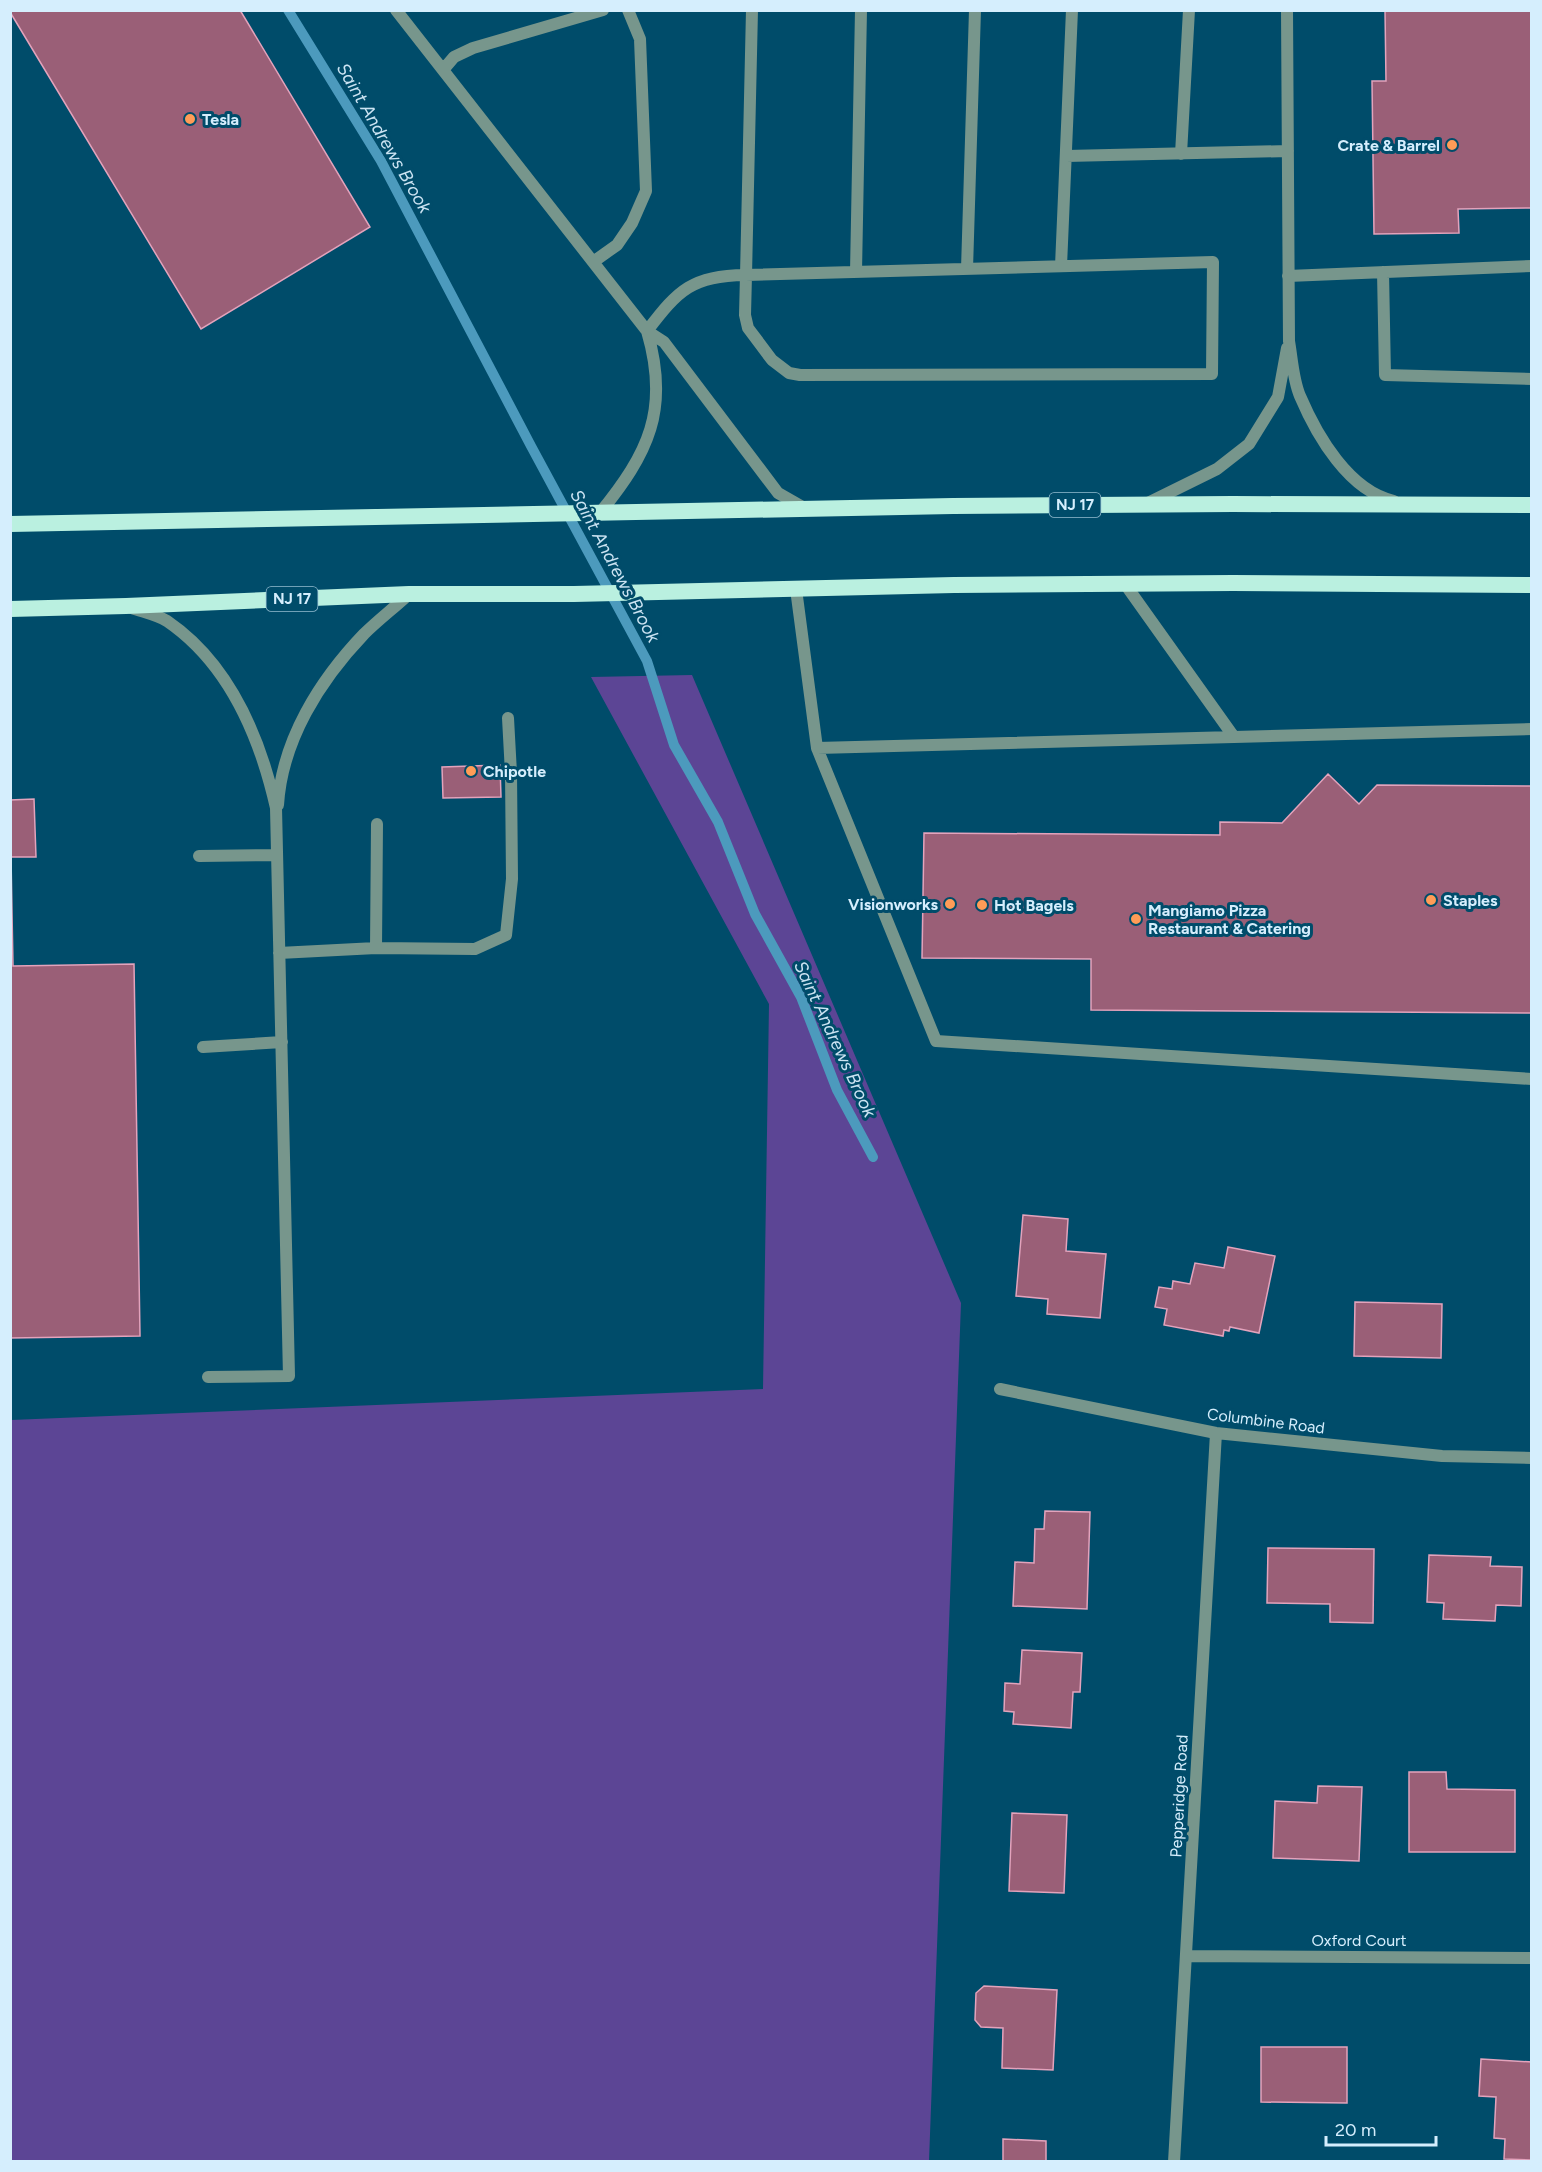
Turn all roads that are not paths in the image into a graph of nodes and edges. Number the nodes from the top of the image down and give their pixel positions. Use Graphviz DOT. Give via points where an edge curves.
graph roads {
  1 [pos="396,10"];
  2 [pos="603,10"];
  3 [pos="628,10"];
  4 [pos="752,10"];
  5 [pos="861,10"];
  6 [pos="975,10"];
  7 [pos="1072,10"];
  8 [pos="1189,10"];
  9 [pos="1287,10"];
  10 [pos="443,70"];
  11 [pos="1288,151"];
  12 [pos="1181,154"];
  13 [pos="1066,156"];
  14 [pos="593,262"];
  15 [pos="1061,266"];
  16 [pos="1532,266"];
  17 [pos="968,269"];
  18 [pos="856,272"];
  19 [pos="1383,272"];
  20 [pos="746,275"];
  21 [pos="1288,276"];
  22 [pos="647,331"];
  23 [pos="1289,341"];
  24 [pos="1532,379"];
  25 [pos="1144,504"];
  26 [pos="1412,505"];
  27 [pos="1532,505"];
  28 [pos="807,509"];
  29 [pos="599,514"];
  30 [pos="10,524"];
  31 [pos="1125,584"];
  32 [pos="1532,585"];
  33 [pos="796,589"];
  34 [pos="409,594"];
  35 [pos="126,606"];
  36 [pos="10,609"];
  37 [pos="508,718"];
  38 [pos="1530,727"];
  39 [pos="1234,737"];
  40 [pos="818,748"];
  41 [pos="377,824"];
  42 [pos="276,827"];
  43 [pos="277,855"];
  44 [pos="199,856"];
  45 [pos="376,948"];
  46 [pos="279,953"];
  47 [pos="282,1042"];
  48 [pos="203,1047"];
  49 [pos="1532,1079"];
  50 [pos="208,1377"];
  51 [pos="1000,1389"];
  52 [pos="1216,1433"];
  53 [pos="1532,1458"];
  54 [pos="1186,1956"];
  55 [pos="1532,1958"];
  56 [pos="1174,2162"];
  1 -- 10 [label="street"];
  2 -- 10 [label="street" via="473,48 454,57"];
  3 -- 14 [label="street" via="640,39 646,191 617,245"];
  4 -- 20 [label="street"];
  5 -- 18 [label="street"];
  6 -- 17 [label="street"];
  7 -- 13 [label="street"];
  8 -- 12 [label="street"];
  9 -- 11 [label="street"];
  10 -- 14 [label="street"];
  11 -- 12 [label="street"];
  11 -- 21 [label="street"];
  12 -- 13 [label="street"];
  13 -- 15 [label="street"];
  14 -- 22 [label="street"];
  15 -- 17 [label="street"];
  15 -- 20 [label="street" via="1213,262 1212,374 789,373 772,360 748,328"];
  16 -- 19 [label="street"];
  17 -- 18 [label="street"];
  18 -- 20 [label="street"];
  19 -- 21 [label="street"];
  19 -- 24 [label="street" via="1385,375"];
  20 -- 22 [label="street" via="707,278 689,286 664,308"];
  21 -- 23 [label="street"];
  22 -- 28 [label="street" via="664,342 778,494"];
  22 -- 29 [label="street" via="657,372 652,422 645,448 624,484"];
  23 -- 25 [label="street" via="1278,397 1249,444 1217,469"];
  23 -- 26 [label="street" via="1299,394 1326,445 1354,480 1383,498"];
  25 -- 26 [label="highway, NJ 17"];
  25 -- 28 [label="highway, NJ 17"];
  26 -- 27 [label="highway, NJ 17"];
  28 -- 29 [label="highway, NJ 17"];
  29 -- 30 [label="highway, NJ 17"];
  31 -- 32 [label="highway, NJ 17"];
  31 -- 33 [label="highway, NJ 17"];
  31 -- 39 [label="street"];
  33 -- 34 [label="highway, NJ 17"];
  33 -- 40 [label="street"];
  34 -- 35 [label="highway, NJ 17"];
  34 -- 42 [label="street" via="365,634 332,672 308,709 284,772"];
  35 -- 36 [label="highway, NJ 17"];
  35 -- 42 [label="street" via="165,620 199,648 226,681 261,751 274,800"];
  37 -- 45 [label="street" via="512,879 506,935 475,949"];
  38 -- 39 [label="street"];
  39 -- 40 [label="street"];
  40 -- 49 [label="street" via="936,1041"];
  41 -- 45 [label="street"];
  42 -- 43 [label="street"];
  43 -- 44 [label="street"];
  43 -- 46 [label="street"];
  45 -- 46 [label="street"];
  46 -- 47 [label="street"];
  47 -- 48 [label="street"];
  47 -- 50 [label="street" via="289,1376"];
  51 -- 52 [label="street, Columbine Road"];
  52 -- 53 [label="street, Columbine Road" via="1442,1456"];
  52 -- 54 [label="street, Pepperidge Road"];
  54 -- 55 [label="street, Oxford Court"];
  54 -- 56 [label="street, Pepperidge Road"];
}
